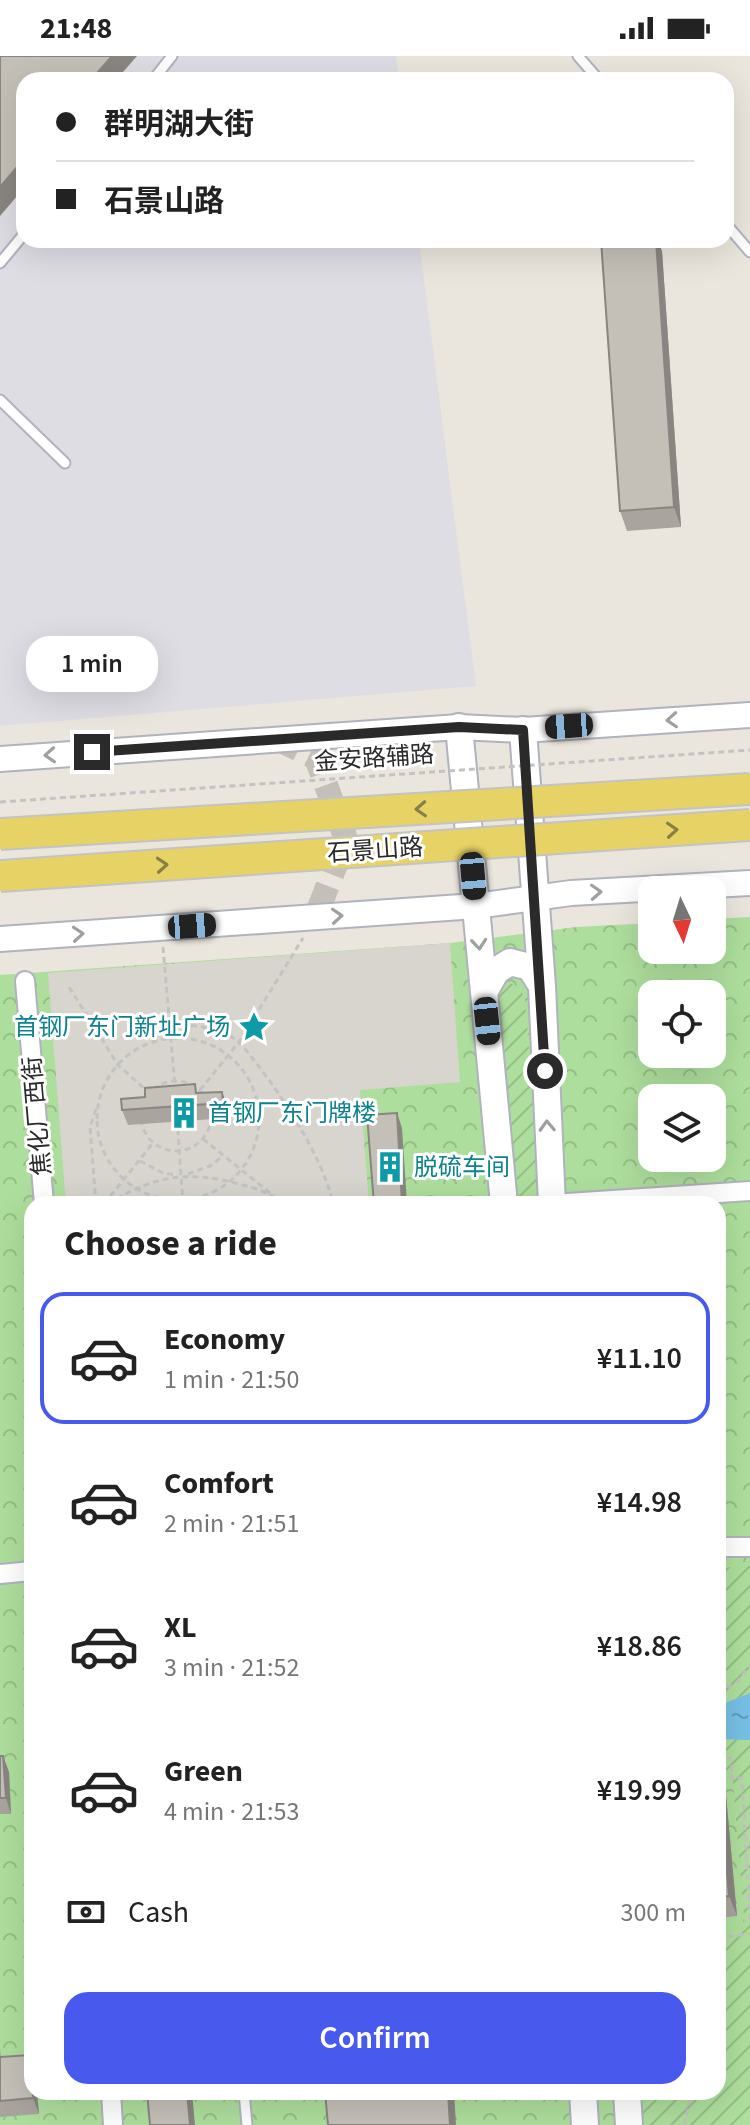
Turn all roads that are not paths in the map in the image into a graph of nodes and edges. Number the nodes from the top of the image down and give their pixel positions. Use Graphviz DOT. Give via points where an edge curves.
graph roads {
  1 [pos="172,56"];
  2 [pos="578,56"];
  3 [pos="159,72"];
  4 [pos="592,72"];
  5 [pos="734,233"];
  6 [pos="16,244"];
  7 [pos="750,252"];
  8 [pos="0,263"];
  9 [pos="0,400"];
  10 [pos="65,463"];
  11 [pos="750,715"];
  12 [pos="459,727"];
  13 [pos="523,730"];
  14 [pos="0,759"];
  15 [pos="750,789"];
  16 [pos="750,825"];
  17 [pos="0,834"];
  18 [pos="0,876"];
  19 [pos="750,883"];
  20 [pos="534,898"];
  21 [pos="476,906"];
  22 [pos="0,939"];
  23 [pos="25,981"];
  24 [pos="542,986"];
  25 [pos="484,992"];
  26 [pos="750,1191"];
  27 [pos="43,1196"];
  28 [pos="503,1196"];
  29 [pos="552,1196"];
  30 [pos="674,1196"];
  31 [pos="726,1547"];
  32 [pos="750,1547"];
  33 [pos="24,1572"];
  34 [pos="0,1574"];
  35 [pos="111,2100"];
  36 [pos="245,2100"];
  37 [pos="583,2100"];
  38 [pos="627,2100"];
  39 [pos="113,2125"];
  40 [pos="247,2125"];
  41 [pos="585,2125"];
  42 [pos="629,2125"];
  1 -- 3 [label="lane"];
  2 -- 4 [label="lane"];
  5 -- 7 [label="lane"];
  6 -- 8 [label="lane"];
  9 -- 10 [label="lane"];
  11 -- 13 [label="street, one-way"];
  12 -- 13 [label="street"];
  12 -- 14 [label="street, one-way"];
  12 -- 21 [label="main road"];
  13 -- 20 [label="main road"];
  15 -- 17 [label="main road, 石景山路, one-way, bridge"];
  18 -- 16 [label="main road, 石景山路, one-way, bridge"];
  20 -- 19 [label="street, one-way"];
  20 -- 21 [label="street"];
  20 -- 24 [label="main road"];
  22 -- 21 [label="street, one-way"];
  21 -- 25 [label="main road, one-way"];
  23 -- 27 [label="street, 焦化厂西街"];
  24 -- 25 [label="main road" via="530,967 510,962 496,971"];
  29 -- 24 [label="main road, one-way"];
  25 -- 28 [label="main road"];
  26 -- 30 [label="street"];
  31 -- 32 [label="street"];
  33 -- 34 [label="street"];
  35 -- 39 [label="street"];
  36 -- 40 [label="lane"];
  37 -- 41 [label="main road"];
  38 -- 42 [label="main road"];
}
